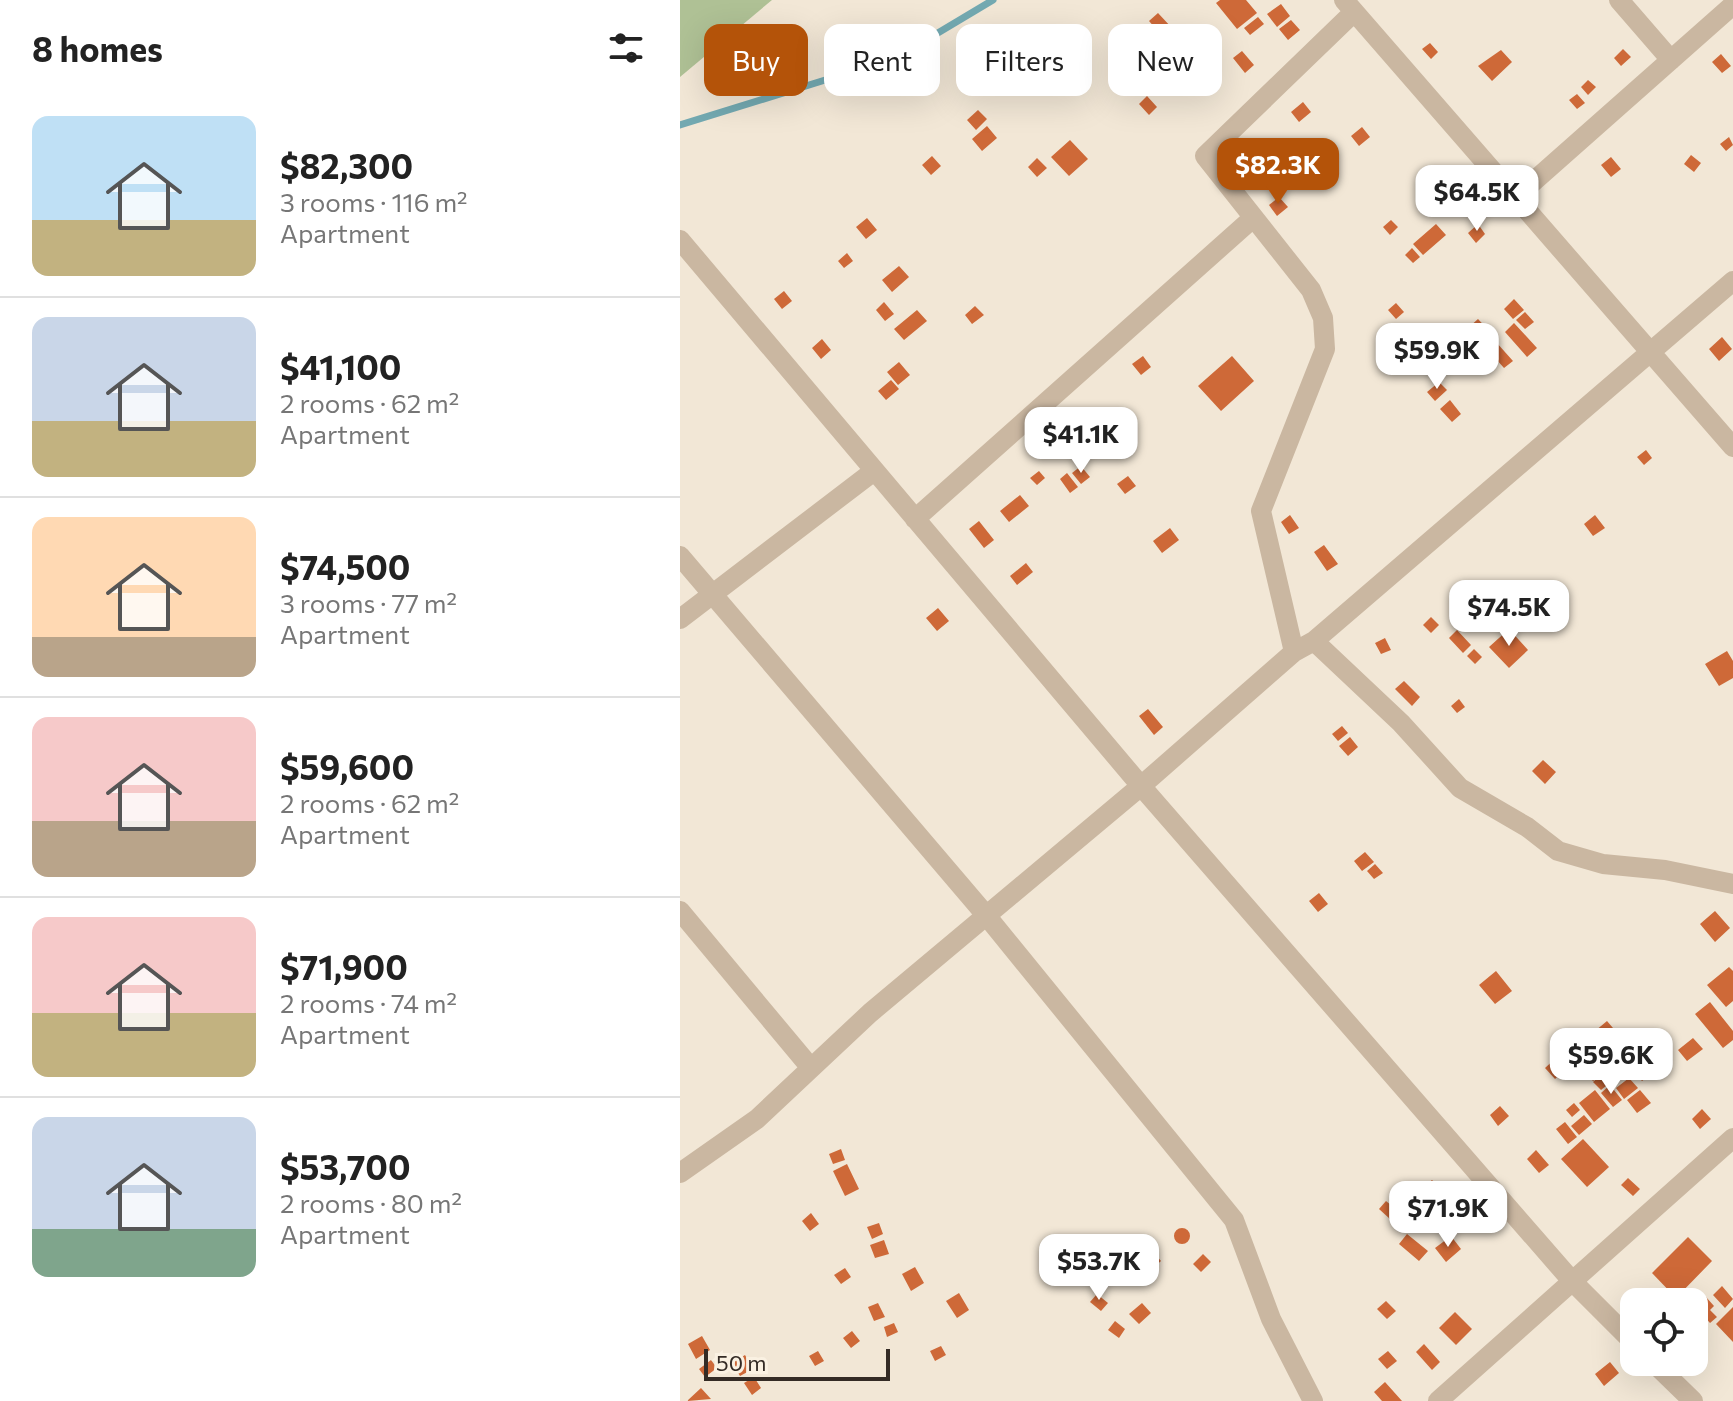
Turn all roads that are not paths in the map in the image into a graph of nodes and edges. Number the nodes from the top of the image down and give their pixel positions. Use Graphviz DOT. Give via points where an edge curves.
graph roads {
  1 [pos="1619,0"];
  2 [pos="1733,5"];
  3 [pos="1349,6"];
  4 [pos="1671,60"];
  5 [pos="1516,197"];
  6 [pos="1253,218"];
  7 [pos="680,240"];
  8 [pos="1733,281"];
  9 [pos="1650,351"];
  10 [pos="1733,447"];
  11 [pos="874,471"];
  12 [pos="915,519"];
  13 [pos="680,556"];
  14 [pos="713,593"];
  15 [pos="680,619"];
  16 [pos="1314,641"];
  17 [pos="1294,652"];
  18 [pos="1141,786"];
  19 [pos="1733,884"];
  20 [pos="680,911"];
  21 [pos="985,914"];
  22 [pos="811,1068"];
  23 [pos="1731,1143"];
  24 [pos="680,1173"];
  25 [pos="1572,1281"];
  26 [pos="1620,1329"];
  27 [pos="1667,1376"];
  28 [pos="1313,1401"];
  29 [pos="1438,1401"];
  30 [pos="1693,1401"];
  1 -- 4 [label="street"];
  2 -- 4 [label="street"];
  3 -- 5 [label="street"];
  3 -- 6 [label="street" via="1205,156"];
  4 -- 5 [label="street"];
  5 -- 9 [label="street"];
  6 -- 12 [label="street"];
  6 -- 17 [label="street" via="1311,290 1323,318 1325,349 1261,511"];
  7 -- 11 [label="street"];
  8 -- 9 [label="street"];
  9 -- 10 [label="street"];
  9 -- 16 [label="street"];
  11 -- 12 [label="street"];
  11 -- 14 [label="street"];
  12 -- 18 [label="street"];
  13 -- 14 [label="street"];
  14 -- 15 [label="street"];
  14 -- 21 [label="street"];
  16 -- 17 [label="street"];
  16 -- 19 [label="street" via="1460,788 1558,851 1603,864"];
  17 -- 18 [label="street"];
  18 -- 21 [label="street"];
  18 -- 25 [label="street"];
  20 -- 22 [label="street"];
  21 -- 22 [label="street"];
  21 -- 28 [label="street" via="1234,1220 1271,1319"];
  22 -- 24 [label="street" via="757,1119"];
  23 -- 25 [label="street"];
  25 -- 26 [label="street"];
  25 -- 29 [label="street"];
  27 -- 30 [label="street"];
}
